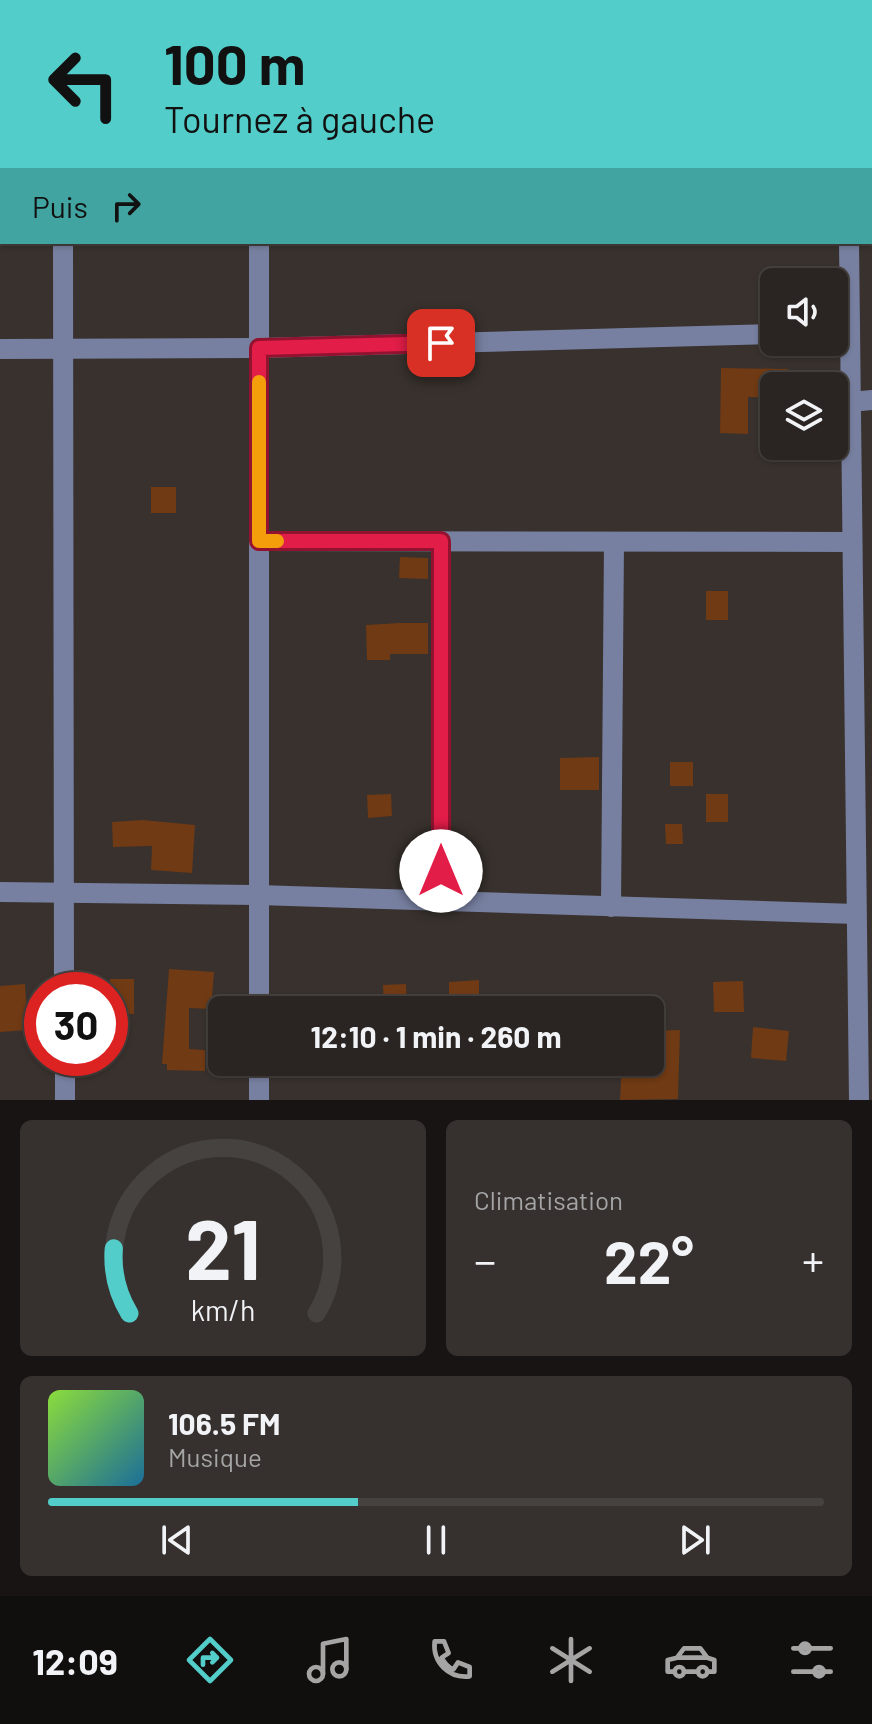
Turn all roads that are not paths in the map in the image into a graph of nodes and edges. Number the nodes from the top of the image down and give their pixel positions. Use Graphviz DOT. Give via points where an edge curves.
graph roads {
  1 [pos="63,244"];
  2 [pos="259,244"];
  3 [pos="849,244"];
  4 [pos="847,268"];
  5 [pos="760,334"];
  6 [pos="259,348"];
  7 [pos="0,349"];
  8 [pos="64,349"];
  9 [pos="845,356"];
  10 [pos="872,400"];
  11 [pos="851,402"];
  12 [pos="259,541"];
  13 [pos="441,541"];
  14 [pos="614,542"];
  15 [pos="852,542"];
  16 [pos="862,596"];
  17 [pos="0,892"];
  18 [pos="64,893"];
  19 [pos="258,895"];
  20 [pos="441,901"];
  21 [pos="611,907"];
  22 [pos="856,914"];
  23 [pos="864,956"];
  24 [pos="64,972"];
  25 [pos="259,996"];
  26 [pos="65,1076"];
  27 [pos="259,1076"];
  28 [pos="65,1100"];
  29 [pos="259,1100"];
  30 [pos="859,1100"];
  1 -- 8 [label="street"];
  2 -- 6 [label="street"];
  3 -- 4 [label="street"];
  5 -- 6 [label="street"];
  6 -- 8 [label="street"];
  6 -- 12 [label="street"];
  7 -- 8 [label="street"];
  8 -- 18 [label="street"];
  9 -- 11 [label="street"];
  10 -- 11 [label="street"];
  11 -- 15 [label="street"];
  12 -- 13 [label="street"];
  12 -- 19 [label="street"];
  13 -- 14 [label="street"];
  13 -- 20 [label="street"];
  14 -- 15 [label="street"];
  14 -- 21 [label="street"];
  15 -- 16 [label="street"];
  16 -- 22 [label="street"];
  17 -- 18 [label="street"];
  18 -- 19 [label="street"];
  18 -- 24 [label="street"];
  19 -- 20 [label="street"];
  19 -- 25 [label="street"];
  20 -- 21 [label="street"];
  21 -- 22 [label="street"];
  22 -- 23 [label="street"];
  23 -- 30 [label="street"];
  26 -- 28 [label="street"];
  27 -- 29 [label="street"];
}
